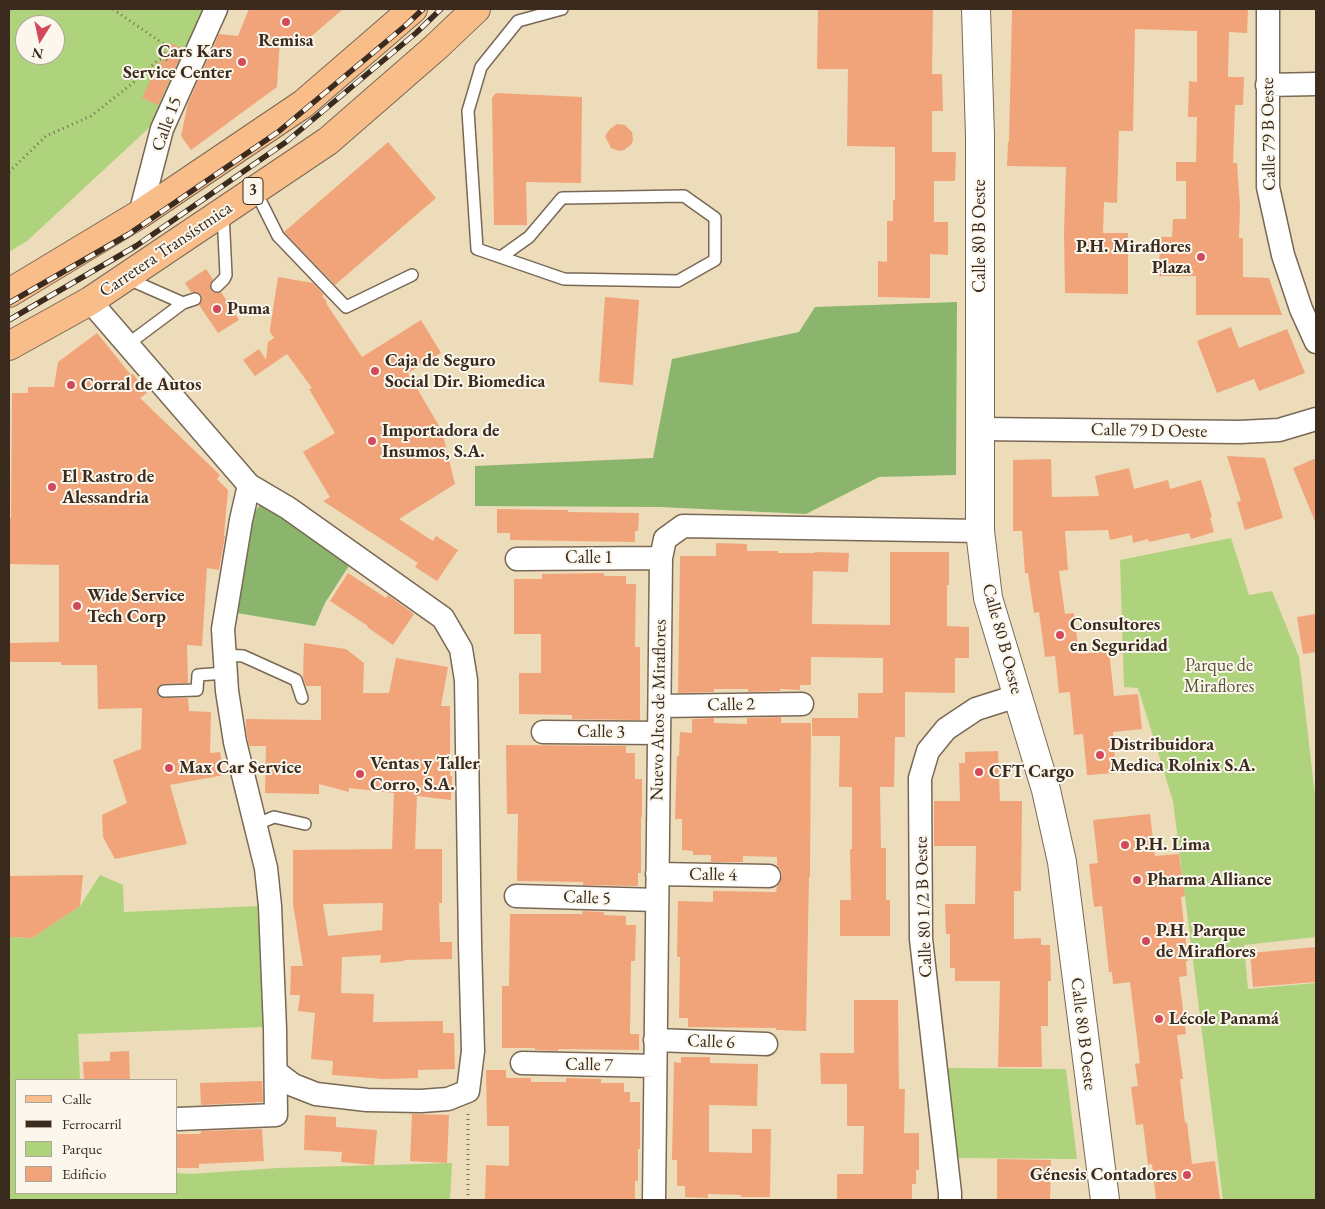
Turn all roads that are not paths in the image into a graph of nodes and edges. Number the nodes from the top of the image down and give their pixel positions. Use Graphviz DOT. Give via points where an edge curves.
graph roads {
  1 [pos="216,9"];
  2 [pos="413,9"];
  3 [pos="476,9"];
  4 [pos="562,9"];
  5 [pos="976,9"];
  6 [pos="1268,9"];
  7 [pos="1316,84"];
  8 [pos="1267,85"];
  9 [pos="255,190"];
  10 [pos="223,211"];
  11 [pos="140,214"];
  12 [pos="501,257"];
  13 [pos="412,275"];
  14 [pos="124,278"];
  15 [pos="217,286"];
  16 [pos="9,293"];
  17 [pos="195,299"];
  18 [pos="90,301"];
  19 [pos="183,303"];
  20 [pos="1316,342"];
  21 [pos="128,344"];
  22 [pos="9,346"];
  23 [pos="1316,419"];
  24 [pos="980,429"];
  25 [pos="249,485"];
  26 [pos="980,531"];
  27 [pos="661,558"];
  28 [pos="518,559"];
  29 [pos="225,664"];
  30 [pos="164,691"];
  31 [pos="1017,696"];
  32 [pos="302,698"];
  33 [pos="802,704"];
  34 [pos="660,706"];
  35 [pos="544,732"];
  36 [pos="659,733"];
  37 [pos="305,824"];
  38 [pos="255,825"];
  39 [pos="657,874"];
  40 [pos="769,876"];
  41 [pos="516,896"];
  42 [pos="657,900"];
  43 [pos="655,1040"];
  44 [pos="766,1044"];
  45 [pos="522,1063"];
  46 [pos="655,1066"];
  47 [pos="276,1072"];
  48 [pos="178,1119"];
  49 [pos="654,1200"];
  50 [pos="950,1200"];
  51 [pos="1105,1200"];
  1 -- 11 [label="street, Calle 15" via="162,129"];
  2 -- 11 [label="main road" via="303,104"];
  3 -- 9 [label="main road, Carretera Transístmica / 3" via="328,141"];
  4 -- 12 [label="lane" via="518,21 480,67 468,111 477,249"];
  5 -- 24 [label="street, Calle 80 B Oeste" via="980,136"];
  6 -- 8 [label="street, Calle 79 B Oeste"];
  7 -- 8 [label="street"];
  8 -- 20 [label="street, Calle 79 B Oeste" via="1268,188 1283,255"];
  9 -- 10 [label="main road, Carretera Transístmica / 3"];
  9 -- 13 [label="lane" via="278,236 346,307"];
  10 -- 14 [label="main road, Carretera Transístmica / 3"];
  10 -- 15 [label="lane" via="226,274"];
  11 -- 16 [label="main road"];
  12 -- 12 [label="lane" via="564,279 678,281 715,260 715,218 684,196 562,198 529,237"];
  14 -- 18 [label="main road, Carretera Transístmica / 3"];
  14 -- 19 [label="lane"];
  17 -- 19 [label="lane"];
  18 -- 21 [label="street"];
  18 -- 22 [label="main road, Carretera Transístmica / 3"];
  19 -- 21 [label="lane"];
  21 -- 25 [label="street"];
  23 -- 24 [label="street, Calle 79 D Oeste" via="1279,430 1240,432"];
  24 -- 26 [label="street, Calle 80 B Oeste"];
  25 -- 29 [label="street" via="223,629"];
  25 -- 47 [label="street" via="288,508 443,618 461,649 466,680 472,1042 468,1091 448,1100 367,1100 316,1094 293,1085"];
  26 -- 27 [label="street, Nuevo Altos de Miraflores" via="683,526 665,539"];
  26 -- 31 [label="street, Calle 80 B Oeste" via="988,598"];
  27 -- 28 [label="street, Calle 1"];
  27 -- 34 [label="street, Nuevo Altos de Miraflores"];
  29 -- 30 [label="lane" via="198,674 198,690"];
  29 -- 32 [label="lane" via="242,656 296,680"];
  29 -- 38 [label="street" via="235,742"];
  31 -- 50 [label="street, Calle 80 1/2 B Oeste" via="976,710 946,729 928,751 920,778 921,939"];
  31 -- 51 [label="street, Calle 80 B Oeste" via="1046,790 1062,862"];
  33 -- 34 [label="street, Calle 2"];
  34 -- 36 [label="street, Nuevo Altos de Miraflores"];
  35 -- 36 [label="street, Calle 3"];
  36 -- 39 [label="street, Nuevo Altos de Miraflores"];
  37 -- 38 [label="lane" via="274,817"];
  38 -- 47 [label="street" via="266,868 270,906"];
  39 -- 40 [label="street, Calle 4"];
  39 -- 42 [label="street, Nuevo Altos de Miraflores"];
  41 -- 42 [label="street, Calle 5"];
  42 -- 43 [label="street, Nuevo Altos de Miraflores"];
  43 -- 44 [label="street, Calle 6"];
  43 -- 46 [label="street, Nuevo Altos de Miraflores"];
  45 -- 46 [label="street, Calle 7"];
  46 -- 49 [label="street, Nuevo Altos de Miraflores"];
  47 -- 48 [label="street" via="276,1115"];
}
